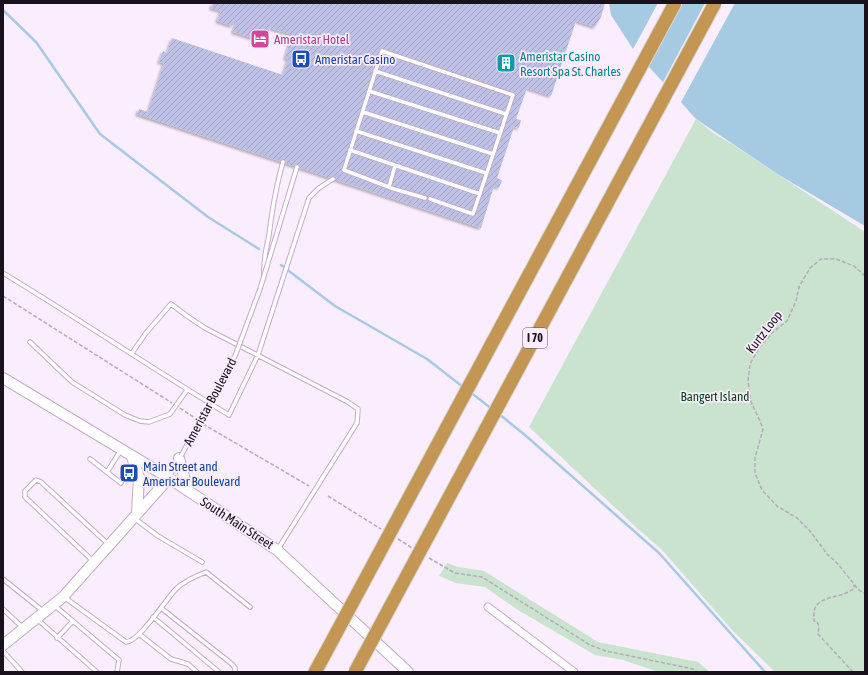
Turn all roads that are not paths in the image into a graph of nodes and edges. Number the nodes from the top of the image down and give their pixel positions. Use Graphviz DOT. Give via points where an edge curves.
graph roads {
  1 [pos="674,3"];
  2 [pos="715,3"];
  3 [pos="375,71"];
  4 [pos="369,91"];
  5 [pos="362,112"];
  6 [pos="506,114"];
  7 [pos="356,131"];
  8 [pos="500,133"];
  9 [pos="350,150"];
  10 [pos="493,154"];
  11 [pos="284,162"];
  12 [pos="395,166"];
  13 [pos="297,167"];
  14 [pos="486,174"];
  15 [pos="333,179"];
  16 [pos="388,187"];
  17 [pos="480,194"];
  18 [pos="425,198"];
  19 [pos="430,198"];
  20 [pos="3,273"];
  21 [pos="264,277"];
  22 [pos="30,342"];
  23 [pos="132,353"];
  24 [pos="258,355"];
  25 [pos="3,378"];
  26 [pos="187,390"];
  27 [pos="121,450"];
  28 [pos="132,457"];
  29 [pos="180,457"];
  30 [pos="90,459"];
  31 [pos="107,472"];
  32 [pos="168,478"];
  33 [pos="121,483"];
  34 [pos="188,491"];
  35 [pos="135,515"];
  36 [pos="109,545"];
  37 [pos="277,550"];
  38 [pos="94,562"];
  39 [pos="202,562"];
  40 [pos="3,579"];
  41 [pos="63,597"];
  42 [pos="54,604"];
  43 [pos="250,607"];
  44 [pos="488,607"];
  45 [pos="160,608"];
  46 [pos="3,609"];
  47 [pos="44,612"];
  48 [pos="153,617"];
  49 [pos="36,619"];
  50 [pos="73,621"];
  51 [pos="24,629"];
  52 [pos="139,634"];
  53 [pos="57,638"];
  54 [pos="3,645"];
  55 [pos="3,651"];
  56 [pos="22,672"];
  57 [pos="97,672"];
  58 [pos="117,672"];
  59 [pos="197,672"];
  60 [pos="218,672"];
  61 [pos="235,672"];
  62 [pos="315,672"];
  63 [pos="355,672"];
  64 [pos="408,672"];
  65 [pos="574,672"];
  1 -- 62 [label="highway, bridge"];
  2 -- 63 [label="highway, I 70, bridge"];
  3 -- 4 [label="lane"];
  3 -- 6 [label="lane"];
  3 -- 6 [label="lane" via="382,51 513,95"];
  4 -- 5 [label="lane"];
  4 -- 8 [label="lane"];
  5 -- 7 [label="lane"];
  5 -- 10 [label="lane"];
  6 -- 8 [label="lane"];
  7 -- 9 [label="lane"];
  7 -- 14 [label="lane"];
  8 -- 10 [label="lane"];
  9 -- 12 [label="lane"];
  9 -- 16 [label="lane" via="344,170"];
  10 -- 14 [label="lane"];
  11 -- 21 [label="lane" via="277,184 263,261"];
  12 -- 16 [label="lane"];
  12 -- 17 [label="lane"];
  13 -- 21 [label="lane, Ameristar Boulevard, bridge"];
  14 -- 17 [label="lane"];
  15 -- 24 [label="lane" via="309,198"];
  16 -- 18 [label="lane"];
  17 -- 19 [label="lane" via="473,214"];
  20 -- 23 [label="lane"];
  21 -- 29 [label="lane, Ameristar Boulevard, bridge" via="235,356"];
  22 -- 26 [label="lane" via="72,382 125,415 140,421 149,422 170,414"];
  23 -- 24 [label="lane" via="146,332 171,304 205,328"];
  23 -- 26 [label="lane"];
  24 -- 26 [label="lane" via="229,415"];
  24 -- 37 [label="lane" via="358,409 357,423"];
  25 -- 27 [label="street, South Main Street"];
  27 -- 28 [label="street, South Main Street"];
  27 -- 31 [label="lane"];
  28 -- 32 [label="street, South Main Street"];
  28 -- 35 [label="street" via="139,477"];
  29 -- 32 [label="lane, Ameristar Boulevard"];
  29 -- 34 [label="street"];
  30 -- 31 [label="lane"];
  31 -- 33 [label="lane"];
  32 -- 34 [label="street, South Main Street"];
  32 -- 35 [label="street, Ameristar Boulevard"];
  34 -- 37 [label="street, South Main Street"];
  35 -- 36 [label="street, Ameristar Boulevard"];
  35 -- 39 [label="lane" via="158,536"];
  36 -- 38 [label="street, Ameristar Boulevard"];
  36 -- 38 [label="lane" via="41,482 36,480 25,491 25,497"];
  37 -- 64 [label="street, South Main Street"];
  38 -- 41 [label="street, Ameristar Boulevard"];
  40 -- 47 [label="lane"];
  41 -- 42 [label="street, Ameristar Boulevard"];
  41 -- 52 [label="lane" via="123,641 128,642"];
  42 -- 47 [label="street, Ameristar Boulevard"];
  42 -- 50 [label="lane"];
  43 -- 45 [label="lane" via="206,572 177,588"];
  44 -- 65 [label="street"];
  45 -- 48 [label="lane"];
  45 -- 61 [label="lane" via="232,664"];
  46 -- 51 [label="lane"];
  47 -- 49 [label="street, Ameristar Boulevard"];
  48 -- 52 [label="lane"];
  48 -- 60 [label="lane"];
  49 -- 51 [label="street, Ameristar Boulevard"];
  49 -- 53 [label="lane"];
  50 -- 53 [label="lane"];
  50 -- 58 [label="lane" via="119,660"];
  51 -- 54 [label="street, Ameristar Boulevard"];
  52 -- 59 [label="lane" via="171,659 188,664"];
  53 -- 57 [label="lane"];
  55 -- 56 [label="lane"];
}
